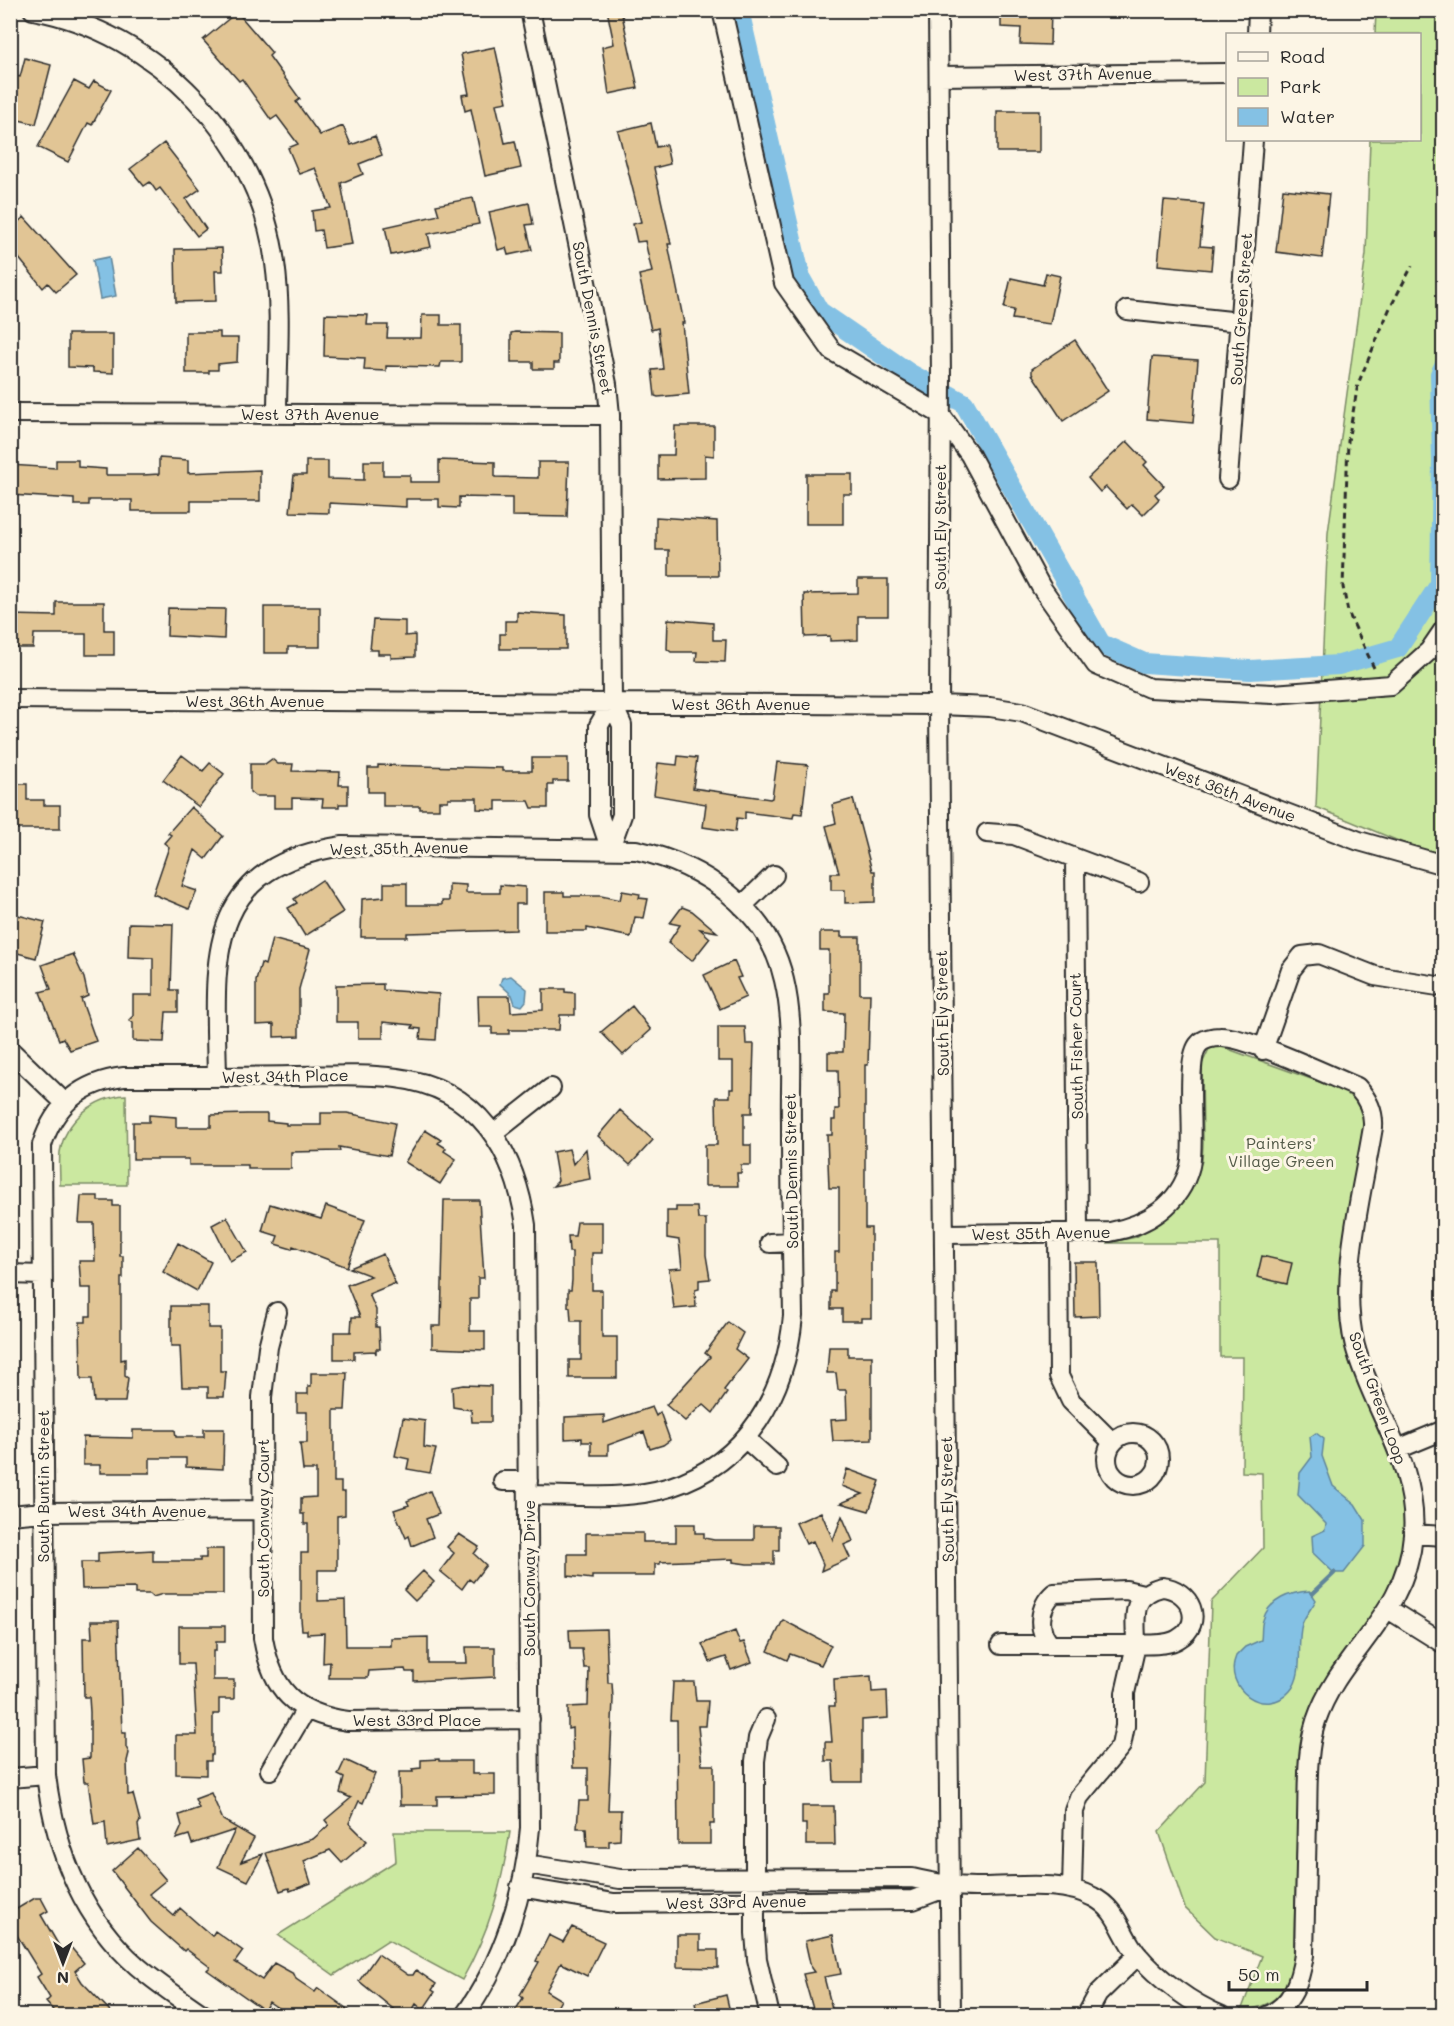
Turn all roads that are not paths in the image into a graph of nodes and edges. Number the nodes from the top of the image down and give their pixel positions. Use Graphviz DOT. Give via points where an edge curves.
graph roads {
  1 [pos="33,10"];
  2 [pos="530,10"];
  3 [pos="722,10"];
  4 [pos="938,10"];
  5 [pos="1258,10"];
  6 [pos="1257,33"];
  7 [pos="1226,73"];
  8 [pos="939,76"];
  9 [pos="1253,141"];
  10 [pos="1126,310"];
  11 [pos="1240,322"];
  12 [pos="940,407"];
  13 [pos="10,413"];
  14 [pos="277,414"];
  15 [pos="610,415"];
  16 [pos="1228,479"];
  17 [pos="1443,629"];
  18 [pos="10,699"];
  19 [pos="612,703"];
  20 [pos="939,705"];
  21 [pos="987,833"];
  22 [pos="610,848"];
  23 [pos="1075,859"];
  24 [pos="1443,865"];
  25 [pos="774,875"];
  26 [pos="1139,882"];
  27 [pos="742,906"];
  28 [pos="1443,987"];
  29 [pos="10,1050"];
  30 [pos="1263,1050"];
  31 [pos="217,1077"];
  32 [pos="551,1088"];
  33 [pos="64,1102"];
  34 [pos="494,1133"];
  35 [pos="1166,1207"];
  36 [pos="1058,1233"];
  37 [pos="1078,1233"];
  38 [pos="945,1234"];
  39 [pos="792,1242"];
  40 [pos="770,1243"];
  41 [pos="10,1274"];
  42 [pos="41,1275"];
  43 [pos="277,1312"];
  44 [pos="1443,1430"];
  45 [pos="745,1438"];
  46 [pos="1112,1442"];
  47 [pos="1398,1449"];
  48 [pos="777,1467"];
  49 [pos="503,1481"];
  50 [pos="528,1488"];
  51 [pos="263,1510"];
  52 [pos="43,1512"];
  53 [pos="10,1515"];
  54 [pos="1413,1534"];
  55 [pos="1443,1536"];
  56 [pos="1143,1594"];
  57 [pos="1388,1609"];
  58 [pos="1443,1644"];
  59 [pos="1001,1645"];
  60 [pos="1051,1645"];
  61 [pos="1136,1645"];
  62 [pos="306,1709"];
  63 [pos="530,1719"];
  64 [pos="766,1719"];
  65 [pos="270,1770"];
  66 [pos="46,1775"];
  67 [pos="10,1778"];
  68 [pos="526,1864"];
  69 [pos="755,1877"];
  70 [pos="951,1886"];
  71 [pos="520,1887"];
  72 [pos="1072,1889"];
  73 [pos="755,1901"];
  74 [pos="1138,1955"];
  75 [pos="204,2016"];
  76 [pos="464,2016"];
  77 [pos="770,2016"];
  78 [pos="951,2016"];
  79 [pos="1086,2016"];
  80 [pos="1222,2016"];
  81 [pos="1267,2016"];
  1 -- 14 [label="street" via="93,29 144,56 197,100 236,149 261,207 275,262"];
  2 -- 15 [label="street, South Dennis Street" via="603,352"];
  3 -- 12 [label="street" via="784,284 832,351"];
  4 -- 8 [label="street, South Ely Street"];
  5 -- 6 [label="street"];
  7 -- 8 [label="street, West 37th Avenue"];
  8 -- 12 [label="street, South Ely Street"];
  9 -- 11 [label="street, South Green Street"];
  10 -- 11 [label="street"];
  11 -- 16 [label="street, South Green Street"];
  12 -- 17 [label="street" via="1041,587 1096,665 1149,688 1274,694 1391,685 1430,651"];
  12 -- 20 [label="street, South Ely Street"];
  13 -- 14 [label="street, West 37th Avenue"];
  14 -- 15 [label="street, West 37th Avenue"];
  15 -- 19 [label="street, South Dennis Street"];
  18 -- 19 [label="street, West 36th Avenue"];
  19 -- 20 [label="street, West 36th Avenue"];
  19 -- 22 [label="street, South Dennis Street" via="599,725 599,816"];
  20 -- 24 [label="street, West 36th Avenue" via="1023,712 1359,841"];
  20 -- 38 [label="street, South Ely Street"];
  21 -- 23 [label="street" via="1014,836"];
  22 -- 27 [label="street, West 35th Avenue" via="669,858 697,870"];
  22 -- 31 [label="street, West 35th Avenue" via="343,846 312,850 270,868 239,899 219,950"];
  23 -- 26 [label="street"];
  23 -- 37 [label="street, South Fisher Court"];
  25 -- 27 [label="street"];
  27 -- 39 [label="street, South Dennis Street" via="771,945 788,1002"];
  28 -- 30 [label="street" via="1375,976 1318,954 1302,956 1291,970"];
  29 -- 33 [label="street"];
  30 -- 35 [label="street, South Green Loop" via="1220,1037 1199,1044 1192,1061 1190,1165 1184,1183"];
  30 -- 47 [label="street, South Green Loop" via="1357,1087 1372,1110 1374,1127 1348,1300 1356,1347"];
  31 -- 33 [label="street, West 34th Place" via="107,1079 84,1087"];
  31 -- 34 [label="street, West 34th Place" via="398,1078 441,1089 462,1102"];
  32 -- 34 [label="street"];
  33 -- 42 [label="street, South Buntin Street" via="42,1144"];
  34 -- 50 [label="street, South Conway Drive" via="516,1178 526,1225"];
  35 -- 37 [label="street, West 35th Avenue" via="1129,1229"];
  36 -- 37 [label="street, West 35th Avenue"];
  36 -- 38 [label="street, West 35th Avenue"];
  36 -- 46 [label="street" via="1059,1376 1071,1401"];
  38 -- 70 [label="street, South Ely Street"];
  39 -- 40 [label="street"];
  39 -- 45 [label="street, South Dennis Street" via="793,1316 787,1360 770,1403"];
  41 -- 42 [label="street"];
  42 -- 52 [label="street, South Buntin Street"];
  43 -- 51 [label="street, South Conway Court" via="262,1397"];
  44 -- 47 [label="street"];
  45 -- 48 [label="street"];
  45 -- 50 [label="street" via="708,1468 670,1487 616,1494"];
  47 -- 54 [label="street, South Green Loop" via="1413,1503"];
  49 -- 50 [label="street"];
  50 -- 63 [label="street, South Conway Drive"];
  51 -- 52 [label="street, West 34th Avenue"];
  51 -- 62 [label="street, South Conway Court" via="263,1638 267,1658 276,1683"];
  52 -- 53 [label="street, West 34th Avenue"];
  52 -- 66 [label="street, South Buntin Street"];
  54 -- 55 [label="street"];
  54 -- 57 [label="street, South Green Loop" via="1409,1558"];
  56 -- 60 [label="street" via="1126,1590 1054,1593 1042,1611 1043,1635"];
  56 -- 61 [label="street" via="1136,1608"];
  56 -- 61 [label="street" via="1162,1587 1180,1591 1187,1598 1192,1616 1190,1626 1178,1639"];
  57 -- 58 [label="street"];
  57 -- 81 [label="street, South Green Loop" via="1342,1673 1316,1720 1308,1762 1301,1976 1282,2007"];
  59 -- 60 [label="street"];
  60 -- 61 [label="street"];
  61 -- 72 [label="street" via="1125,1694 1121,1746 1079,1797 1074,1811"];
  62 -- 63 [label="street, West 33rd Place" via="325,1718 348,1721"];
  62 -- 65 [label="street"];
  63 -- 68 [label="street, South Conway Drive" via="530,1828"];
  64 -- 69 [label="street" via="755,1761"];
  66 -- 67 [label="street"];
  66 -- 75 [label="street, South Buntin Street" via="57,1838 97,1922 137,1966"];
  68 -- 69 [label="street, West 33rd Avenue" via="620,1879"];
  68 -- 71 [label="street, South Conway Drive"];
  69 -- 70 [label="street, West 33rd Avenue" via="912,1878"];
  69 -- 73 [label="street"];
  70 -- 72 [label="street, West 33rd Avenue"];
  70 -- 73 [label="street, West 33rd Avenue" via="913,1900"];
  70 -- 78 [label="street, South Ely Street"];
  71 -- 73 [label="street, West 33rd Avenue" via="614,1903"];
  71 -- 76 [label="street, South Conway Drive" via="505,1937"];
  72 -- 74 [label="street" via="1096,1898 1109,1909"];
  73 -- 77 [label="street" via="756,1959"];
  74 -- 79 [label="street" via="1098,1994"];
  74 -- 80 [label="street" via="1176,1988"];
}
